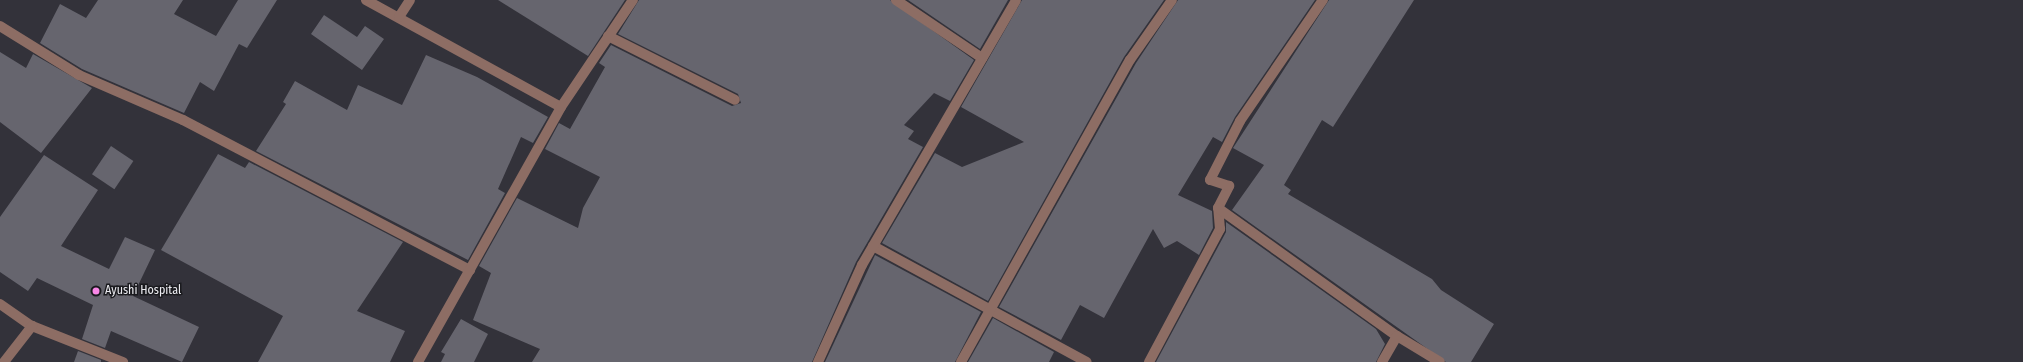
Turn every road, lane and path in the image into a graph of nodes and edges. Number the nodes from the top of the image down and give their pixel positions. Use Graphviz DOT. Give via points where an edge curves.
graph roads {
  1 [pos="366,0"];
  2 [pos="410,0"];
  3 [pos="633,0"];
  4 [pos="896,0"];
  5 [pos="1016,0"];
  6 [pos="1172,0"];
  7 [pos="1323,0"];
  8 [pos="399,18"];
  9 [pos="0,26"];
  10 [pos="608,36"];
  11 [pos="982,58"];
  12 [pos="736,100"];
  13 [pos="561,107"];
  14 [pos="1218,208"];
  15 [pos="873,246"];
  16 [pos="470,270"];
  17 [pos="0,304"];
  18 [pos="990,309"];
  19 [pos="32,326"];
  20 [pos="1397,336"];
  21 [pos="4,362"];
  22 [pos="123,362"];
  23 [pos="418,362"];
  24 [pos="818,362"];
  25 [pos="961,362"];
  26 [pos="1087,362"];
  27 [pos="1149,362"];
  28 [pos="1382,362"];
  29 [pos="1440,362"];
  1 -- 8 [label="street"];
  2 -- 8 [label="street"];
  3 -- 10 [label="street"];
  4 -- 11 [label="street"];
  5 -- 11 [label="street"];
  6 -- 18 [label="street" via="1130,60"];
  7 -- 14 [label="street" via="1240,121 1210,180 1229,186"];
  8 -- 13 [label="street"];
  9 -- 16 [label="street" via="79,75 183,120"];
  10 -- 12 [label="street"];
  10 -- 13 [label="street"];
  11 -- 15 [label="street"];
  13 -- 16 [label="street"];
  14 -- 20 [label="street"];
  14 -- 27 [label="street" via="1220,228"];
  15 -- 18 [label="street"];
  15 -- 24 [label="street"];
  16 -- 23 [label="street"];
  17 -- 19 [label="street"];
  18 -- 25 [label="street"];
  18 -- 26 [label="street"];
  19 -- 21 [label="street"];
  19 -- 22 [label="street"];
  20 -- 28 [label="street"];
  20 -- 29 [label="street"];
}
